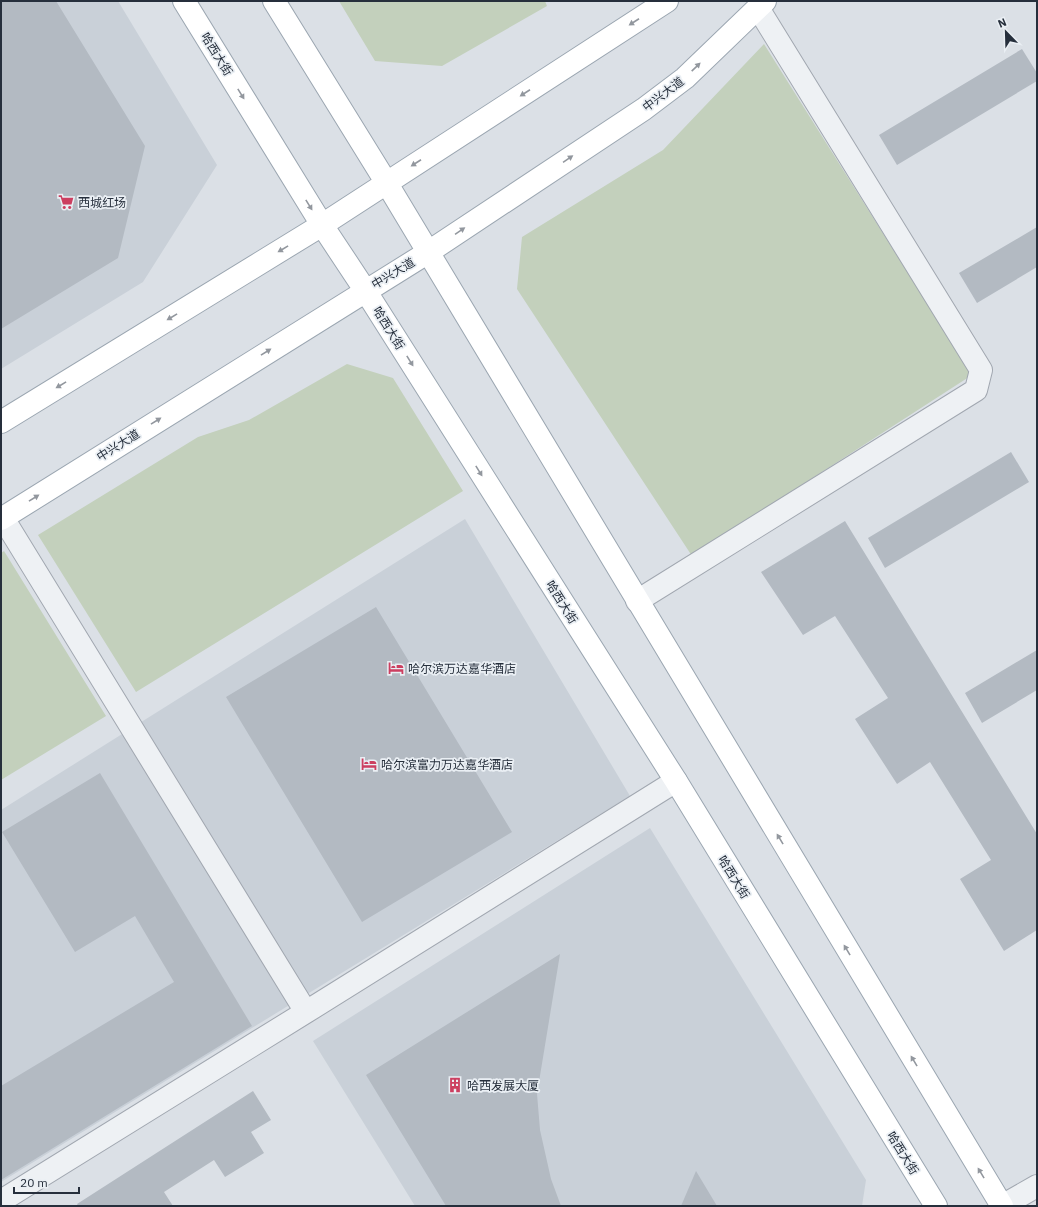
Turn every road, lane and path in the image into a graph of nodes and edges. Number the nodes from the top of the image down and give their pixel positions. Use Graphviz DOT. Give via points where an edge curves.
graph roads {
  1 [pos="184,1"];
  2 [pos="274,1"];
  3 [pos="667,1"];
  4 [pos="762,4"];
  5 [pos="386,182"];
  6 [pos="322,226"];
  7 [pos="427,253"];
  8 [pos="365,290"];
  9 [pos="1,422"];
  10 [pos="2,518"];
  11 [pos="637,601"];
  12 [pos="676,781"];
  13 [pos="306,1012"];
  14 [pos="1037,1186"];
  15 [pos="1,1201"];
  16 [pos="936,1206"];
  17 [pos="1002,1206"];
  1 -- 6 [label="main road, 哈西大街, one-way"];
  2 -- 5 [label="main road"];
  3 -- 5 [label="main road, one-way"];
  7 -- 4 [label="main road, 中兴大道, one-way" via="644,109 685,78"];
  4 -- 11 [label="street" via="981,370 976,390"];
  5 -- 6 [label="main road"];
  5 -- 7 [label="main road"];
  6 -- 8 [label="main road, 哈西大街"];
  6 -- 9 [label="main road, one-way"];
  7 -- 8 [label="main road, 中兴大道"];
  7 -- 11 [label="main road"];
  10 -- 8 [label="main road, 中兴大道, one-way"];
  8 -- 12 [label="main road, 哈西大街, one-way"];
  10 -- 13 [label="street"];
  17 -- 11 [label="main road, one-way"];
  12 -- 13 [label="street"];
  12 -- 16 [label="main road, 哈西大街"];
  13 -- 15 [label="street"];
  14 -- 17 [label="street"];
}
